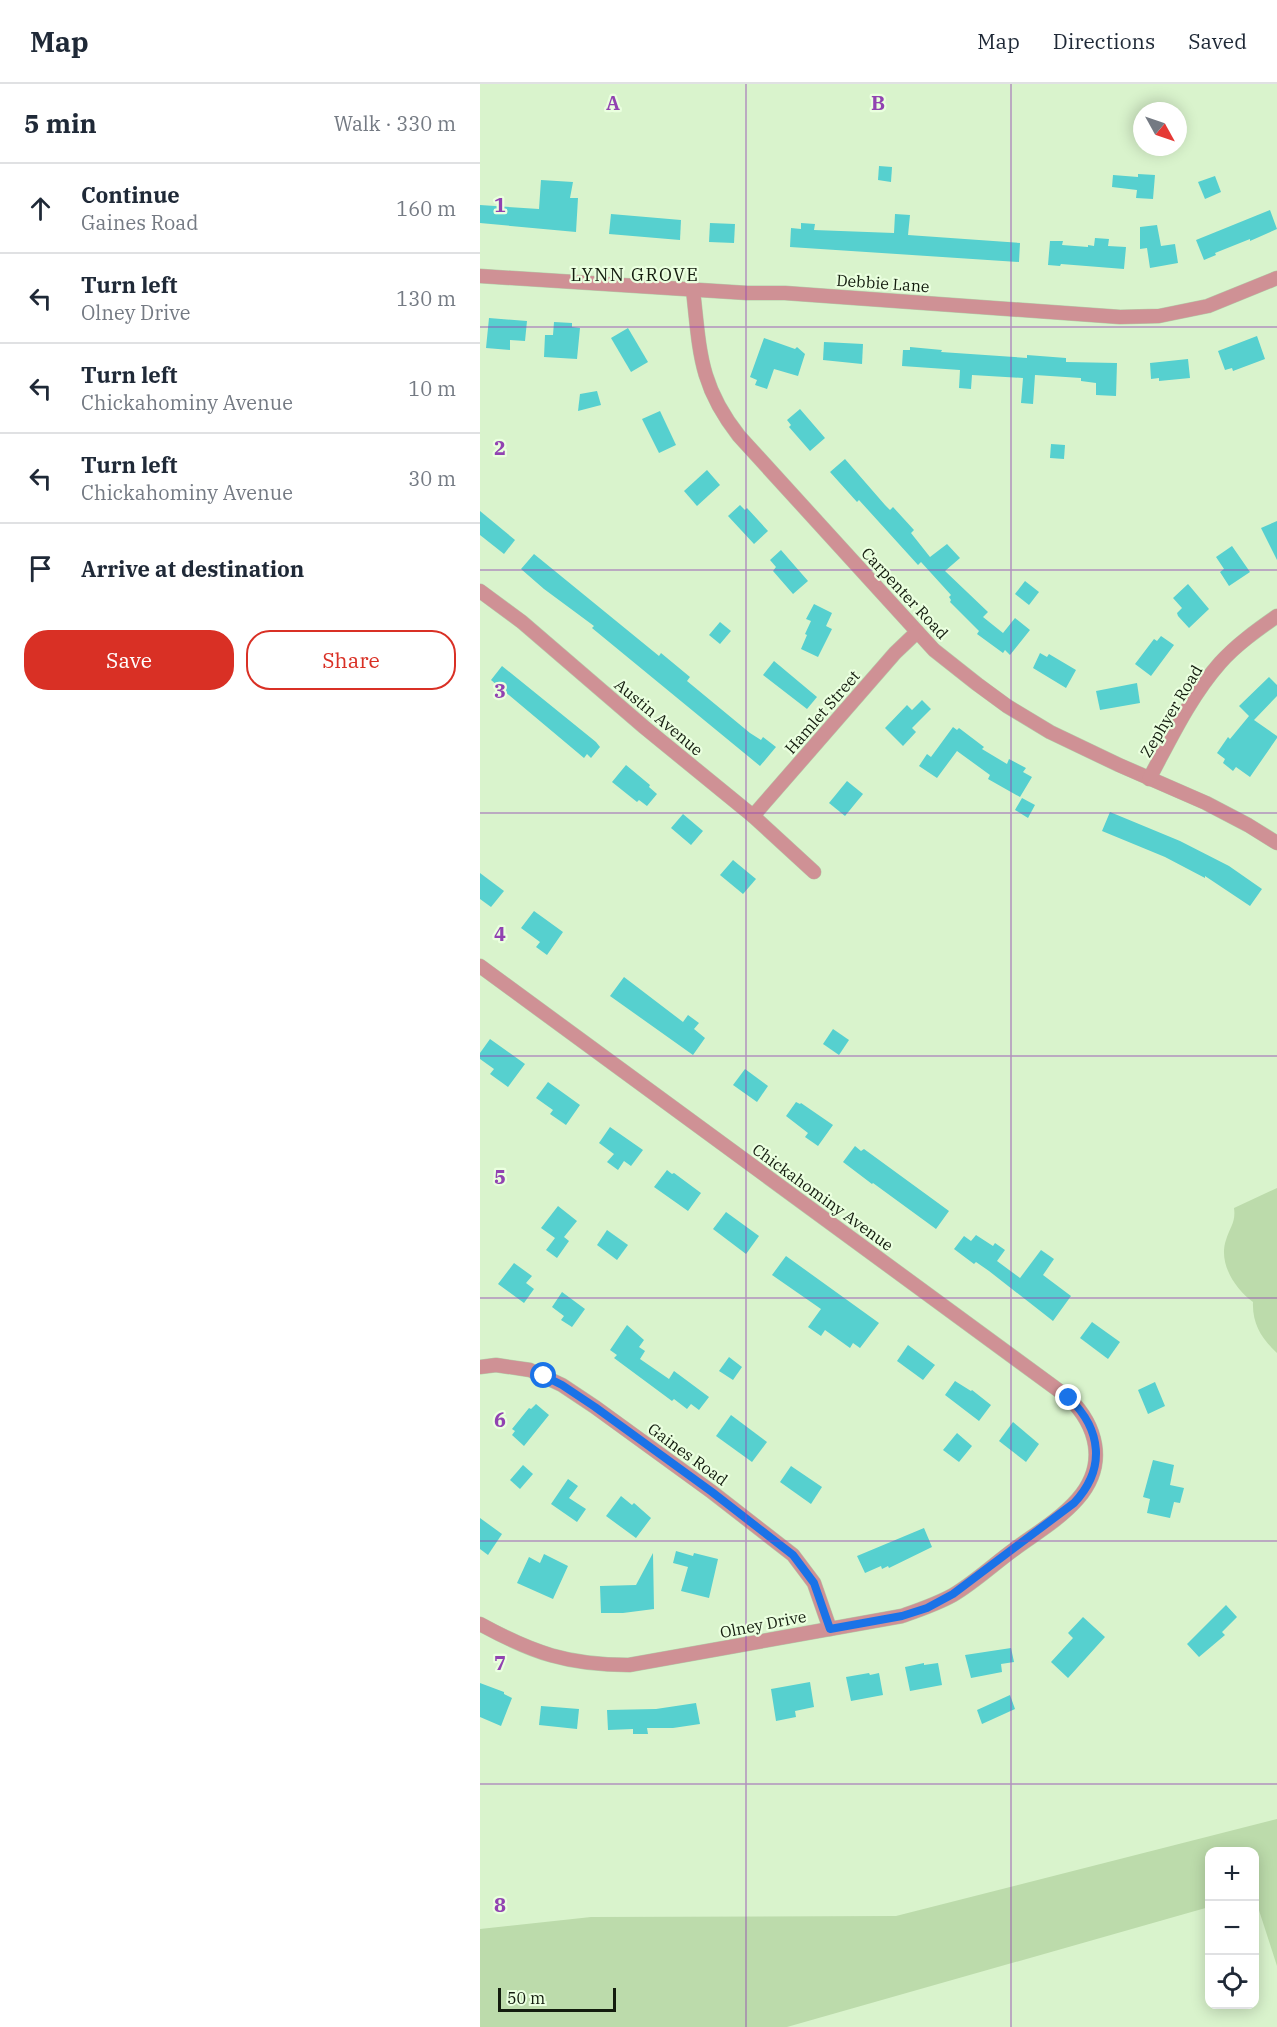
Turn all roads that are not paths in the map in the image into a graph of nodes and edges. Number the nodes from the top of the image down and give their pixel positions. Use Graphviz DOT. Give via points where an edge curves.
graph roads {
  1 [pos="480,276"];
  2 [pos="1277,278"];
  3 [pos="693,290"];
  4 [pos="480,591"];
  5 [pos="1277,616"];
  6 [pos="917,632"];
  7 [pos="1149,779"];
  8 [pos="753,816"];
  9 [pos="1277,843"];
  10 [pos="814,872"];
  11 [pos="480,966"];
  12 [pos="480,1367"];
  13 [pos="1088,1485"];
  14 [pos="480,1624"];
  15 [pos="830,1629"];
  1 -- 3 [label="street, Debbie Lane"];
  2 -- 3 [label="street, Debbie Lane" via="1208,306 1159,316"];
  3 -- 6 [label="street, Carpenter Road" via="700,356 708,386 723,415"];
  4 -- 8 [label="street, Austin Avenue"];
  5 -- 7 [label="street, Zephyer Road" via="1250,635 1209,676"];
  6 -- 7 [label="street, Carpenter Road" via="934,650 1007,706 1050,732"];
  6 -- 8 [label="street, Hamlet Street"];
  7 -- 9 [label="street, Carpenter Road" via="1206,803"];
  8 -- 10 [label="street, Austin Avenue"];
  11 -- 13 [label="street, Chickahominy Avenue" via="1069,1398 1088,1422 1094,1437 1096,1467"];
  12 -- 15 [label="street, Gaines Road" via="530,1370 562,1385 730,1505 804,1568 820,1596"];
  13 -- 15 [label="street, Olney Drive" via="1062,1514 953,1594 902,1616"];
  14 -- 15 [label="street, Olney Drive" via="527,1648 564,1660 600,1665 629,1665"];
}
